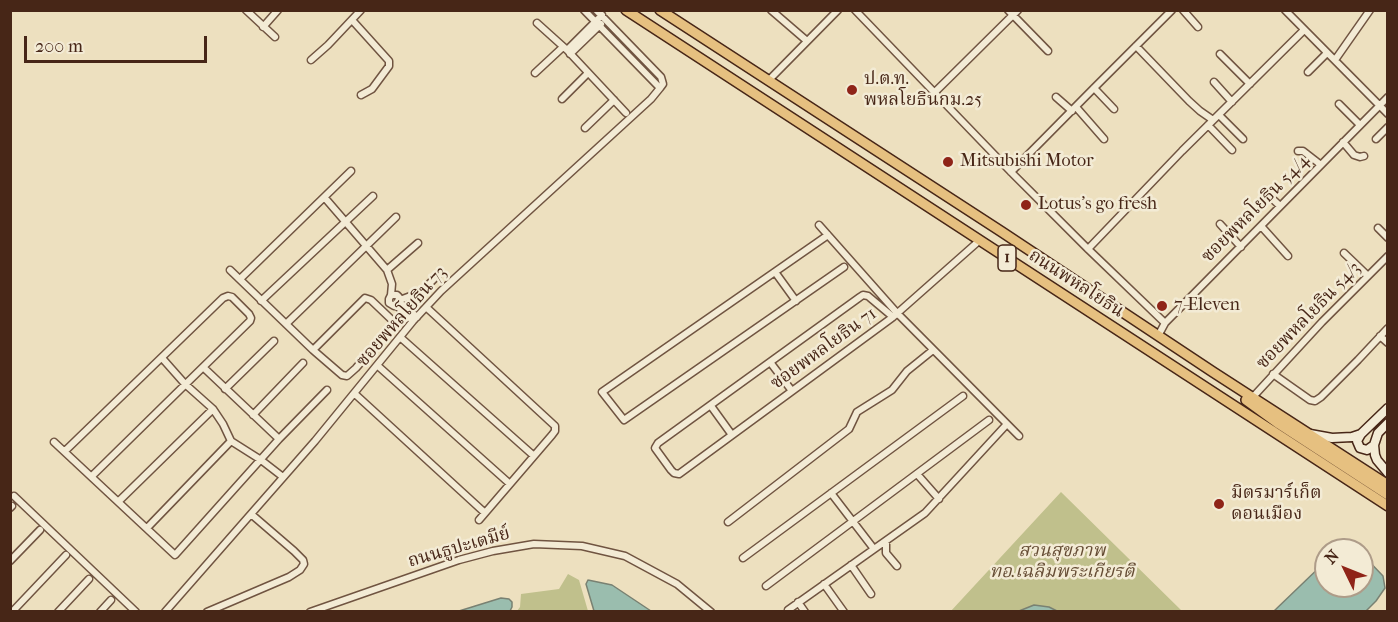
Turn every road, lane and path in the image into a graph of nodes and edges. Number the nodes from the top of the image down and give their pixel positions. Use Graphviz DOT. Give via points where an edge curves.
graph roads {
  1 [pos="246,10"];
  2 [pos="278,10"];
  3 [pos="361,10"];
  4 [pos="584,10"];
  5 [pos="626,10"];
  6 [pos="660,10"];
  7 [pos="771,10"];
  8 [pos="838,10"];
  9 [pos="855,10"];
  10 [pos="1172,10"];
  11 [pos="1183,10"];
  12 [pos="1285,10"];
  13 [pos="1370,10"];
  14 [pos="1013,12"];
  15 [pos="601,15"];
  16 [pos="352,20"];
  17 [pos="537,24"];
  18 [pos="597,24"];
  19 [pos="263,27"];
  20 [pos="1198,27"];
  21 [pos="1304,30"];
  22 [pos="275,37"];
  23 [pos="807,41"];
  24 [pos="1136,46"];
  25 [pos="566,51"];
  26 [pos="1048,51"];
  27 [pos="1327,53"];
  28 [pos="1220,54"];
  29 [pos="310,60"];
  30 [pos="1335,60"];
  31 [pos="750,69"];
  32 [pos="1308,72"];
  33 [pos="535,73"];
  34 [pos="588,73"];
  35 [pos="768,81"];
  36 [pos="1214,82"];
  37 [pos="1250,84"];
  38 [pos="742,87"];
  39 [pos="660,88"];
  40 [pos="1094,88"];
  41 [pos="934,93"];
  42 [pos="361,95"];
  43 [pos="1056,97"];
  44 [pos="1388,98"];
  45 [pos="562,99"];
  46 [pos="614,100"];
  47 [pos="1232,102"];
  48 [pos="1339,104"];
  49 [pos="1379,106"];
  50 [pos="1074,109"];
  51 [pos="1114,109"];
  52 [pos="626,112"];
  53 [pos="1388,114"];
  54 [pos="1213,120"];
  55 [pos="1360,125"];
  56 [pos="1388,127"];
  57 [pos="585,128"];
  58 [pos="1104,139"];
  59 [pos="1243,139"];
  60 [pos="1376,139"];
  61 [pos="1343,142"];
  62 [pos="1232,150"];
  63 [pos="1298,151"];
  64 [pos="1364,156"];
  65 [pos="1321,165"];
  66 [pos="351,171"];
  67 [pos="1011,172"];
  68 [pos="1264,191"];
  69 [pos="373,196"];
  70 [pos="325,198"];
  71 [pos="1280,206"];
  72 [pos="396,217"];
  73 [pos="346,221"];
  74 [pos="1220,224"];
  75 [pos="819,225"];
  76 [pos="1261,226"];
  77 [pos="1378,228"];
  78 [pos="828,235"];
  79 [pos="1388,238"];
  80 [pos="980,240"];
  81 [pos="418,243"];
  82 [pos="365,245"];
  83 [pos="1240,247"];
  84 [pos="1088,249"];
  85 [pos="1344,253"];
  86 [pos="1288,256"];
  87 [pos="1388,256"];
  88 [pos="844,267"];
  89 [pos="230,270"];
  90 [pos="387,270"];
  91 [pos="775,272"];
  92 [pos="440,273"];
  93 [pos="1368,276"];
  94 [pos="240,279"];
  95 [pos="261,301"];
  96 [pos="395,301"];
  97 [pos="796,301"];
  98 [pos="426,307"];
  99 [pos="384,312"];
  100 [pos="895,315"];
  101 [pos="415,319"];
  102 [pos="1165,323"];
  103 [pos="286,324"];
  104 [pos="1388,328"];
  105 [pos="1158,336"];
  106 [pos="1380,336"];
  107 [pos="400,337"];
  108 [pos="274,341"];
  109 [pos="1388,343"];
  110 [pos="1147,349"];
  111 [pos="314,350"];
  112 [pos="933,350"];
  113 [pos="162,358"];
  114 [pos="770,362"];
  115 [pos="303,363"];
  116 [pos="378,366"];
  117 [pos="203,367"];
  118 [pos="1274,374"];
  119 [pos="1228,381"];
  120 [pos="186,384"];
  121 [pos="225,389"];
  122 [pos="327,390"];
  123 [pos="792,391"];
  124 [pos="355,394"];
  125 [pos="963,396"];
  126 [pos="1252,398"];
  127 [pos="711,406"];
  128 [pos="1388,408"];
  129 [pos="213,409"];
  130 [pos="253,415"];
  131 [pos="989,420"];
  132 [pos="1388,423"];
  133 [pos="1007,424"];
  134 [pos="1310,434"];
  135 [pos="1361,434"];
  136 [pos="732,435"];
  137 [pos="1019,436"];
  138 [pos="279,439"];
  139 [pos="231,441"];
  140 [pos="54,442"];
  141 [pos="1374,445"];
  142 [pos="65,451"];
  143 [pos="534,456"];
  144 [pos="261,460"];
  145 [pos="1388,473"];
  146 [pos="917,474"];
  147 [pos="92,476"];
  148 [pos="283,477"];
  149 [pos="510,484"];
  150 [pos="1388,485"];
  151 [pos="831,493"];
  152 [pos="1388,495"];
  153 [pos="14,496"];
  154 [pos="939,499"];
  155 [pos="119,501"];
  156 [pos="1388,506"];
  157 [pos="485,513"];
  158 [pos="250,514"];
  159 [pos="479,520"];
  160 [pos="728,522"];
  161 [pos="853,522"];
  162 [pos="147,528"];
  163 [pos="40,530"];
  164 [pos="886,541"];
  165 [pos="874,549"];
  166 [pos="66,555"];
  167 [pos="743,558"];
  168 [pos="10,561"];
  169 [pos="851,565"];
  170 [pos="897,566"];
  171 [pos="89,579"];
  172 [pos="824,584"];
  173 [pos="766,586"];
  174 [pos="871,594"];
  175 [pos="111,600"];
  176 [pos="798,602"];
  177 [pos="788,610"];
  178 [pos="12,612"];
  179 [pos="58,612"];
  180 [pos="100,612"];
  181 [pos="136,612"];
  182 [pos="165,612"];
  183 [pos="207,612"];
  184 [pos="310,612"];
  185 [pos="711,612"];
  186 [pos="805,612"];
  187 [pos="844,612"];
  1 -- 19 [label="street"];
  2 -- 19 [label="street"];
  3 -- 16 [label="street"];
  4 -- 18 [label="street"];
  5 -- 38 [label="main road, ถนนพหลโยธิน / 1"];
  6 -- 31 [label="main road, ถนนพหลโยธิน / 1"];
  7 -- 23 [label="street"];
  8 -- 23 [label="street"];
  9 -- 41 [label="street"];
  10 -- 24 [label="street"];
  11 -- 20 [label="street"];
  12 -- 21 [label="street"];
  13 -- 30 [label="street"];
  14 -- 26 [label="street"];
  14 -- 41 [label="street"];
  15 -- 18 [label="street"];
  15 -- 39 [label="street" via="661,77"];
  16 -- 29 [label="street"];
  16 -- 42 [label="street" via="389,61 372,89"];
  17 -- 25 [label="street"];
  18 -- 25 [label="street"];
  18 -- 39 [label="street"];
  19 -- 22 [label="street"];
  21 -- 27 [label="street"];
  21 -- 37 [label="street"];
  23 -- 35 [label="street"];
  24 -- 40 [label="street"];
  24 -- 54 [label="street"];
  25 -- 33 [label="street"];
  25 -- 34 [label="street"];
  27 -- 30 [label="street"];
  27 -- 32 [label="street"];
  28 -- 37 [label="street"];
  30 -- 49 [label="street"];
  31 -- 35 [label="main road, ถนนพหลโยธิน / 1"];
  31 -- 38 [label="main road" via="751,81"];
  34 -- 45 [label="street"];
  34 -- 46 [label="street"];
  35 -- 105 [label="main road, ถนนพหลโยธิน / 1"];
  36 -- 47 [label="street"];
  37 -- 47 [label="street"];
  38 -- 80 [label="main road, ถนนพหลโยธิน / 1"];
  39 -- 98 [label="street, ซอยพหลโยธิน 73"];
  40 -- 50 [label="street"];
  40 -- 51 [label="street"];
  41 -- 67 [label="street"];
  43 -- 50 [label="street"];
  44 -- 49 [label="street, ซอยพหลโยธิน 54/4"];
  46 -- 52 [label="street"];
  46 -- 57 [label="street"];
  47 -- 54 [label="street"];
  48 -- 55 [label="street"];
  49 -- 53 [label="street"];
  49 -- 55 [label="street, ซอยพหลโยธิน 54/4"];
  50 -- 58 [label="street"];
  50 -- 67 [label="street"];
  54 -- 59 [label="street"];
  54 -- 62 [label="street"];
  54 -- 84 [label="street"];
  55 -- 61 [label="street, ซอยพหลโยธิน 54/4"];
  56 -- 60 [label="street"];
  61 -- 64 [label="street" via="1354,155"];
  61 -- 65 [label="street, ซอยพหลโยธิน 54/4"];
  63 -- 65 [label="street"];
  65 -- 71 [label="street, ซอยพหลโยธิน 54/4"];
  66 -- 70 [label="street"];
  67 -- 84 [label="street"];
  68 -- 71 [label="street"];
  69 -- 73 [label="street"];
  70 -- 73 [label="street"];
  70 -- 94 [label="street"];
  71 -- 76 [label="street, ซอยพหลโยธิน 54/4"];
  72 -- 82 [label="street"];
  73 -- 82 [label="street"];
  73 -- 95 [label="street"];
  74 -- 83 [label="street"];
  75 -- 78 [label="street"];
  76 -- 83 [label="street, ซอยพหลโยธิน 54/4"];
  76 -- 86 [label="street"];
  77 -- 79 [label="street"];
  78 -- 91 [label="street"];
  78 -- 100 [label="street"];
  80 -- 100 [label="street, ซอยพหลโยธิน 71"];
  80 -- 110 [label="main road, ถนนพหลโยธิน / 1"];
  81 -- 90 [label="street"];
  82 -- 90 [label="street"];
  82 -- 103 [label="street"];
  83 -- 102 [label="street, ซอยพหลโยธิน 54/4"];
  84 -- 102 [label="street"];
  85 -- 93 [label="street"];
  87 -- 93 [label="street, ซอยพหลโยธิน 54/3"];
  88 -- 97 [label="street"];
  89 -- 94 [label="street"];
  90 -- 96 [label="street"];
  91 -- 97 [label="street"];
  91 -- 97 [label="street" via="602,392 624,420"];
  92 -- 96 [label="street" via="421,292"];
  93 -- 118 [label="street, ซอยพหลโยธิน 54/3"];
  94 -- 95 [label="street"];
  95 -- 103 [label="street"];
  96 -- 99 [label="street"];
  96 -- 101 [label="street"];
  98 -- 101 [label="street, ซอยพหลโยธิน 73"];
  98 -- 143 [label="street" via="555,426"];
  99 -- 111 [label="street" via="365,298"];
  99 -- 111 [label="street" via="392,319 392,326 347,376"];
  100 -- 112 [label="street"];
  100 -- 114 [label="street" via="863,295"];
  100 -- 123 [label="street, ซอยพหลโยธิน 71"];
  101 -- 107 [label="street, ซอยพหลโยธิน 73"];
  102 -- 105 [label="street, ซอยพหลโยธิน 54/4"];
  103 -- 111 [label="street"];
  104 -- 106 [label="street"];
  105 -- 110 [label="main road"];
  105 -- 119 [label="main road, ถนนพหลโยธิน / 1"];
  106 -- 109 [label="street"];
  106 -- 118 [label="street" via="1315,401"];
  107 -- 116 [label="street, ซอยพหลโยธิน 73"];
  107 -- 143 [label="street"];
  108 -- 121 [label="street"];
  110 -- 156 [label="main road, ถนนพหลโยธิน / 1"];
  112 -- 133 [label="street"];
  112 -- 160 [label="street" via="892,390 857,412 849,429"];
  113 -- 117 [label="street" via="223,298 232,297 249,314 250,321"];
  113 -- 120 [label="street"];
  113 -- 142 [label="street"];
  114 -- 123 [label="street"];
  114 -- 127 [label="street"];
  115 -- 130 [label="street"];
  116 -- 124 [label="street, ซอยพหลโยธิน 73"];
  116 -- 149 [label="street"];
  117 -- 120 [label="street"];
  117 -- 121 [label="street"];
  118 -- 126 [label="street, ซอยพหลโยธิน 54/3"];
  119 -- 126 [label="main road, ถนนพหลโยธิน / 1"];
  119 -- 152 [label="main road" via="1250,404"];
  120 -- 129 [label="street"];
  120 -- 147 [label="street"];
  121 -- 130 [label="street"];
  122 -- 138 [label="street"];
  123 -- 136 [label="street, ซอยพหลโยธิน 71"];
  124 -- 148 [label="street, ซอยพหลโยธิน 73"];
  124 -- 157 [label="street"];
  125 -- 151 [label="street"];
  126 -- 134 [label="main road, ถนนพหลโยธิน / 1"];
  127 -- 136 [label="street"];
  127 -- 136 [label="street, ซอยพหลโยธิน 71" via="656,446 671,470 679,474"];
  128 -- 135 [label="main road"];
  129 -- 139 [label="street"];
  129 -- 155 [label="street"];
  130 -- 138 [label="street"];
  131 -- 146 [label="street"];
  132 -- 141 [label="main road" via="1378,433"];
  133 -- 137 [label="street"];
  133 -- 154 [label="street"];
  134 -- 135 [label="main road" via="1341,439"];
  134 -- 150 [label="main road, ถนนพหลโยธิน / 1"];
  135 -- 141 [label="main road" via="1357,441 1360,448 1367,450"];
  138 -- 144 [label="street"];
  139 -- 144 [label="street"];
  139 -- 162 [label="street"];
  140 -- 142 [label="street"];
  141 -- 145 [label="main road" via="1374,455"];
  142 -- 147 [label="street"];
  143 -- 149 [label="street"];
  144 -- 148 [label="street"];
  144 -- 162 [label="street" via="175,555"];
  146 -- 154 [label="street"];
  146 -- 161 [label="street"];
  147 -- 155 [label="street"];
  148 -- 158 [label="street, ซอยพหลโยธิน 73"];
  149 -- 157 [label="street"];
  151 -- 161 [label="street"];
  151 -- 167 [label="street"];
  153 -- 181 [label="street"];
  154 -- 164 [label="street"];
  155 -- 162 [label="street"];
  157 -- 159 [label="street"];
  158 -- 182 [label="street, ซอยพหลโยธิน 73"];
  158 -- 183 [label="street" via="304,564 290,577"];
  161 -- 165 [label="street"];
  161 -- 173 [label="street"];
  163 -- 168 [label="street"];
  164 -- 165 [label="street"];
  164 -- 170 [label="street" via="886,553"];
  165 -- 169 [label="street"];
  166 -- 178 [label="street"];
  169 -- 172 [label="street"];
  169 -- 174 [label="street"];
  171 -- 179 [label="street"];
  172 -- 176 [label="street"];
  172 -- 187 [label="street"];
  175 -- 180 [label="street"];
  176 -- 177 [label="street"];
  176 -- 186 [label="street"];
  184 -- 185 [label="street, ถนนธูปะเตมีย์" via="459,560 534,544 582,546 625,556 677,584"];
}
